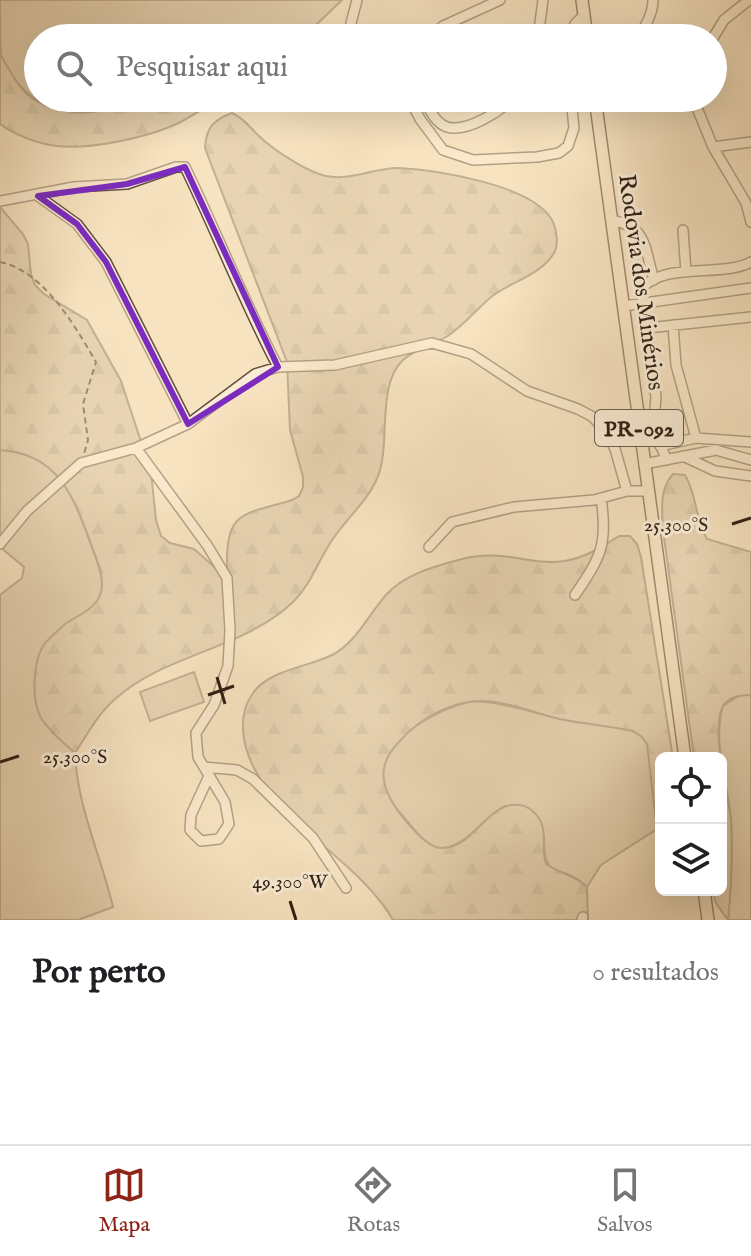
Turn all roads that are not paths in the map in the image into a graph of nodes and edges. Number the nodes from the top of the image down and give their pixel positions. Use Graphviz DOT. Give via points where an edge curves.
graph roads {
  1 [pos="357,0"];
  2 [pos="500,0"];
  3 [pos="543,0"];
  4 [pos="582,0"];
  5 [pos="653,0"];
  6 [pos="749,0"];
  7 [pos="583,16"];
  8 [pos="351,24"];
  9 [pos="447,24"];
  10 [pos="540,24"];
  11 [pos="575,24"];
  12 [pos="584,24"];
  13 [pos="645,24"];
  14 [pos="722,24"];
  15 [pos="416,112"];
  16 [pos="431,112"];
  17 [pos="499,112"];
  18 [pos="572,112"];
  19 [pos="597,112"];
  20 [pos="699,112"];
  21 [pos="751,142"];
  22 [pos="713,147"];
  23 [pos="38,196"];
  24 [pos="0,201"];
  25 [pos="611,220"];
  26 [pos="751,222"];
  27 [pos="683,230"];
  28 [pos="751,262"];
  29 [pos="686,272"];
  30 [pos="654,280"];
  31 [pos="751,288"];
  32 [pos="643,302"];
  33 [pos="623,306"];
  34 [pos="751,317"];
  35 [pos="673,325"];
  36 [pos="647,328"];
  37 [pos="278,367"];
  38 [pos="188,424"];
  39 [pos="696,438"];
  40 [pos="751,442"];
  41 [pos="660,446"];
  42 [pos="136,448"];
  43 [pos="683,456"];
  44 [pos="667,460"];
  45 [pos="751,460"];
  46 [pos="644,464"];
  47 [pos="751,476"];
  48 [pos="627,491"];
  49 [pos="647,491"];
  50 [pos="601,498"];
  51 [pos="0,544"];
  52 [pos="429,547"];
  53 [pos="575,595"];
  54 [pos="684,752"];
  55 [pos="206,771"];
  56 [pos="346,888"];
  57 [pos="705,896"];
  58 [pos="708,920"];
  1 -- 8 [label="street"];
  2 -- 9 [label="street"];
  3 -- 10 [label="street"];
  4 -- 7 [label="main road"];
  5 -- 13 [label="street"];
  6 -- 14 [label="street"];
  7 -- 11 [label="street"];
  7 -- 12 [label="main road"];
  15 -- 18 [label="street" via="443,150 473,160 559,153 568,146 574,128"];
  16 -- 17 [label="street" via="445,126 459,128"];
  19 -- 25 [label="main road, Rodovia dos Minérios / PR-092"];
  20 -- 22 [label="street"];
  21 -- 22 [label="street"];
  22 -- 26 [label="street" via="746,203"];
  23 -- 24 [label="street"];
  23 -- 37 [label="street" via="74,187 127,184 185,167"];
  23 -- 38 [label="street" via="77,224 106,262"];
  25 -- 30 [label="street" via="640,233"];
  25 -- 33 [label="main road, Rodovia dos Minérios / PR-092"];
  27 -- 29 [label="street"];
  28 -- 29 [label="street"];
  29 -- 30 [label="street"];
  30 -- 32 [label="street" via="641,289"];
  31 -- 32 [label="street"];
  32 -- 33 [label="street"];
  32 -- 36 [label="street"];
  33 -- 46 [label="main road, Rodovia dos Minérios / PR-092"];
  34 -- 35 [label="street"];
  35 -- 36 [label="street"];
  35 -- 39 [label="street" via="676,365"];
  36 -- 41 [label="street"];
  37 -- 38 [label="street" via="255,374"];
  37 -- 48 [label="street" via="335,365 432,343 471,354 527,391 593,417 615,449"];
  38 -- 42 [label="street"];
  39 -- 40 [label="street"];
  39 -- 41 [label="street"];
  41 -- 44 [label="street"];
  42 -- 51 [label="street" via="81,463 27,511"];
  42 -- 55 [label="street" via="227,578 228,666 214,705 196,733 198,757"];
  43 -- 44 [label="street"];
  43 -- 45 [label="street" via="716,450"];
  43 -- 47 [label="street" via="715,471"];
  44 -- 46 [label="street"];
  46 -- 49 [label="main road, Rodovia dos Minérios / PR-092"];
  48 -- 49 [label="street"];
  48 -- 50 [label="street"];
  49 -- 54 [label="main road, Rodovia dos Minérios / PR-092"];
  50 -- 52 [label="street" via="514,507 452,522"];
  50 -- 53 [label="street" via="602,551"];
  55 -- 55 [label="street" via="191,815 190,830 201,841 219,839 229,824 225,802"];
  55 -- 56 [label="street" via="237,770 253,779 313,838"];
  57 -- 58 [label="main road"];
}
